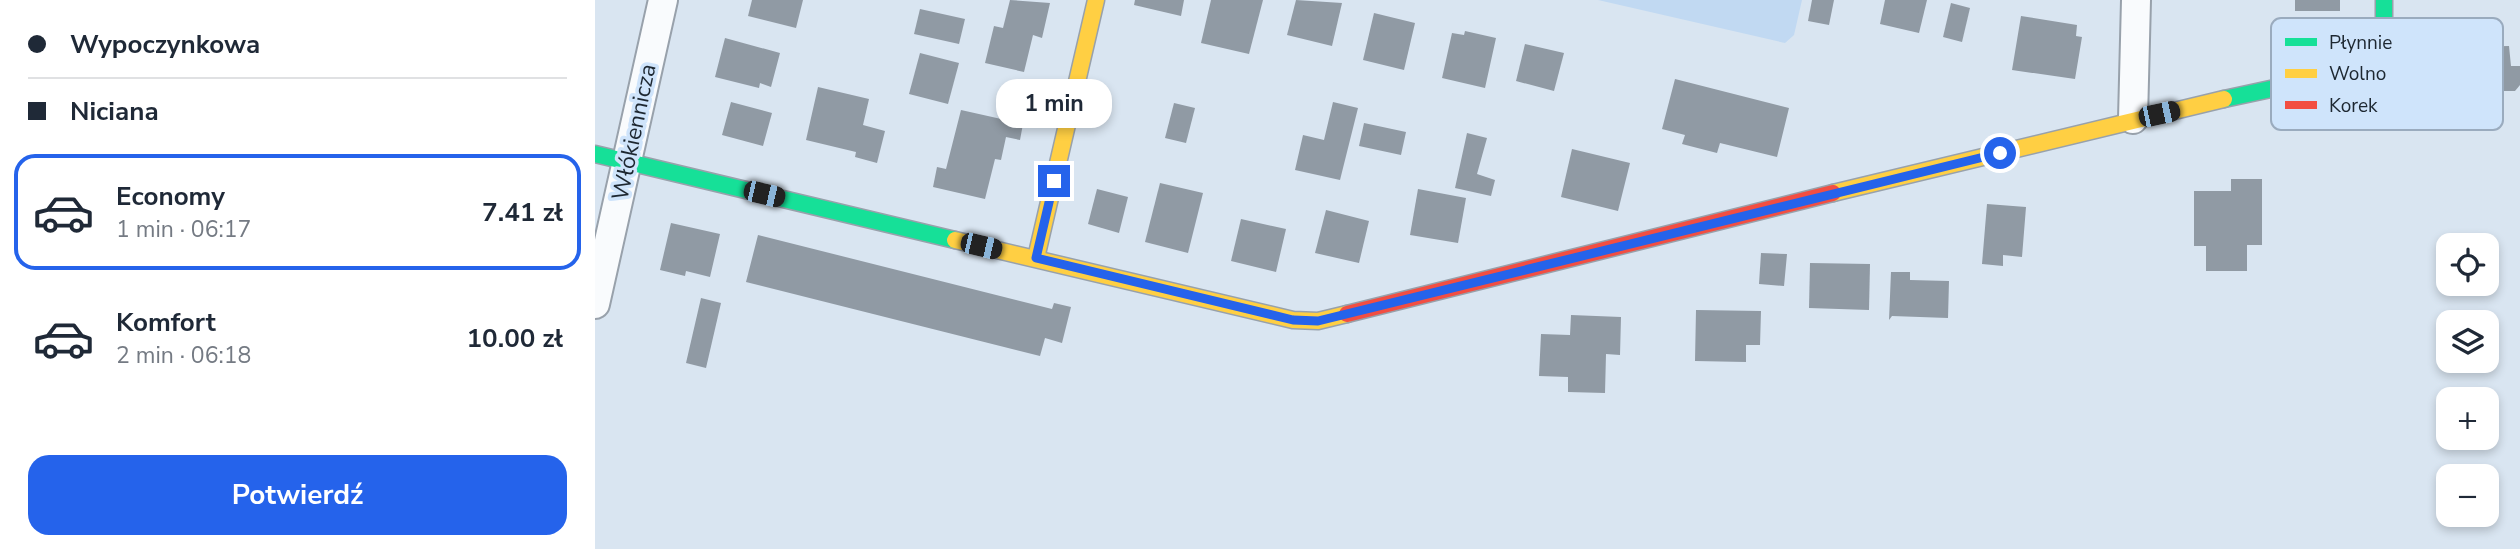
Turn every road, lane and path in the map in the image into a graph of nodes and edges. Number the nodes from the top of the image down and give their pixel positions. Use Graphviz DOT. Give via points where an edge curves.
graph roads {
  1 [pos="663,0"];
  2 [pos="1096,0"];
  3 [pos="2136,0"];
  4 [pos="2384,0"];
  5 [pos="2384,18"];
  6 [pos="2271,89"];
  7 [pos="2133,119"];
  8 [pos="595,154"];
  9 [pos="628,163"];
  10 [pos="1036,258"];
  11 [pos="595,304"];
  1 -- 9 [label="street, Włókiennicza"];
  2 -- 10 [label="street"];
  3 -- 7 [label="street"];
  4 -- 5 [label="street"];
  6 -- 7 [label="street"];
  7 -- 10 [label="street" via="1318,321 1293,320"];
  8 -- 9 [label="street"];
  9 -- 10 [label="street"];
  9 -- 11 [label="street, Włókiennicza"];
}
